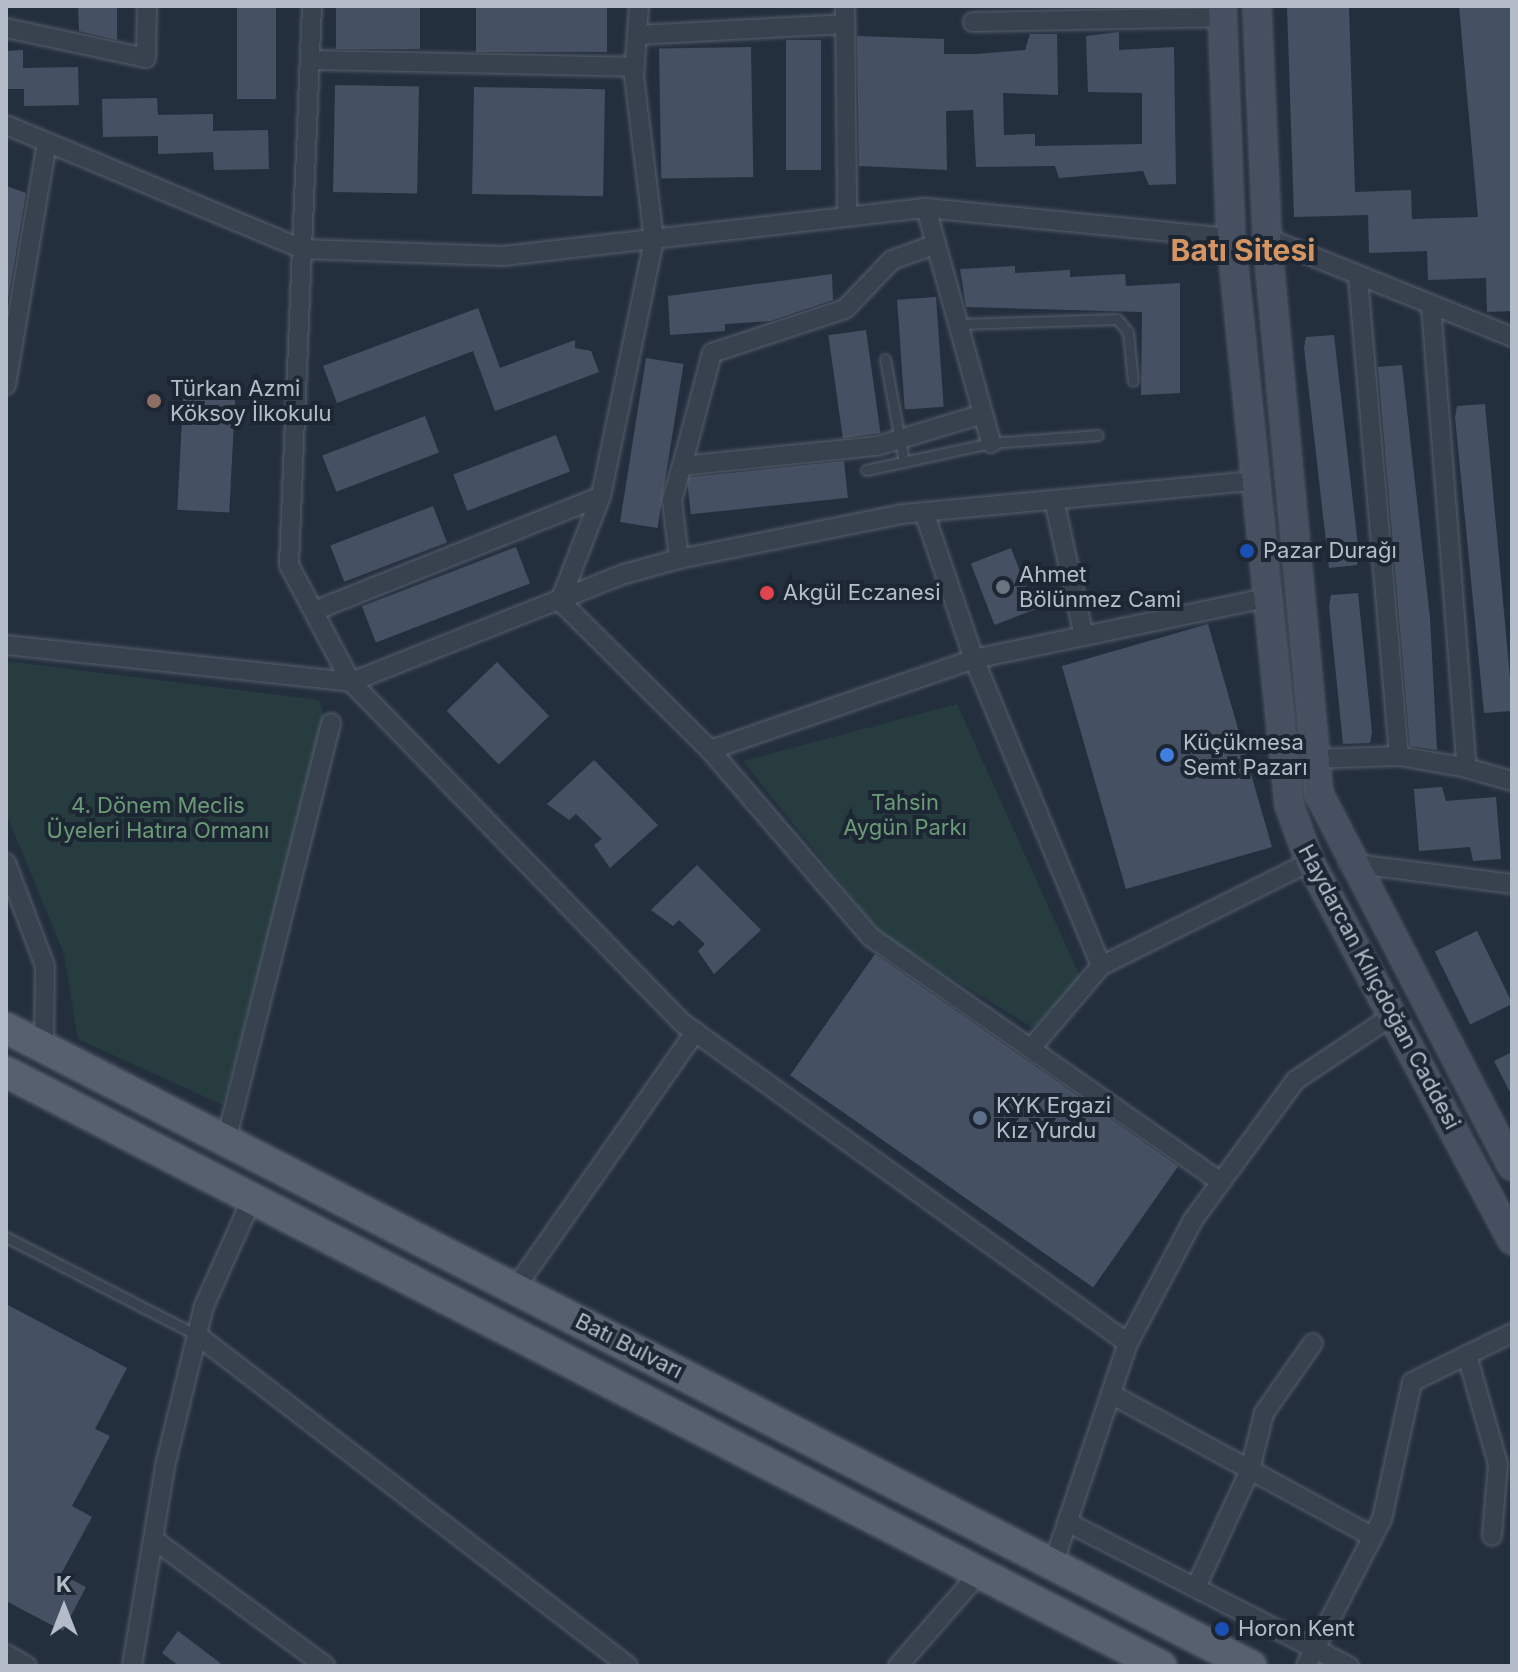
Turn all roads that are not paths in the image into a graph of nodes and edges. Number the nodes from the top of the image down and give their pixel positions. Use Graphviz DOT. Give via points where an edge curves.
graph roads {
  1 [pos="147,6"];
  2 [pos="312,6"];
  3 [pos="639,6"];
  4 [pos="1257,6"];
  5 [pos="1222,12"];
  6 [pos="845,15"];
  7 [pos="973,22"];
  8 [pos="6,28"];
  9 [pos="637,35"];
  10 [pos="312,60"];
  11 [pos="635,67"];
  12 [pos="6,125"];
  13 [pos="47,142"];
  14 [pos="926,208"];
  15 [pos="847,212"];
  16 [pos="1231,238"];
  17 [pos="1267,238"];
  18 [pos="654,240"];
  19 [pos="934,245"];
  20 [pos="303,249"];
  21 [pos="1358,275"];
  22 [pos="1431,305"];
  23 [pos="959,324"];
  24 [pos="1512,337"];
  25 [pos="885,359"];
  26 [pos="1133,381"];
  27 [pos="6,385"];
  28 [pos="983,414"];
  29 [pos="1098,435"];
  30 [pos="900,441"];
  31 [pos="991,443"];
  32 [pos="904,462"];
  33 [pos="682,466"];
  34 [pos="866,470"];
  35 [pos="1254,481"];
  36 [pos="601,496"];
  37 [pos="1054,500"];
  38 [pos="924,512"];
  39 [pos="679,559"];
  40 [pos="1265,598"];
  41 [pos="560,601"];
  42 [pos="314,611"];
  43 [pos="1084,636"];
  44 [pos="6,645"];
  45 [pos="974,659"];
  46 [pos="351,682"];
  47 [pos="331,723"];
  48 [pos="710,750"];
  49 [pos="1399,756"];
  50 [pos="1313,759"];
  51 [pos="1467,768"];
  52 [pos="1512,781"];
  53 [pos="1310,862"];
  54 [pos="6,863"];
  55 [pos="1349,863"];
  56 [pos="1512,884"];
  57 [pos="1101,966"];
  58 [pos="1392,1016"];
  59 [pos="6,1028"];
  60 [pos="695,1032"];
  61 [pos="1033,1046"];
  62 [pos="44,1047"];
  63 [pos="6,1072"];
  64 [pos="227,1137"];
  65 [pos="1512,1166"];
  66 [pos="1221,1182"];
  67 [pos="254,1194"];
  68 [pos="6,1237"];
  69 [pos="1512,1240"];
  70 [pos="516,1287"];
  71 [pos="1512,1333"];
  72 [pos="197,1335"];
  73 [pos="1128,1343"];
  74 [pos="1313,1343"];
  75 [pos="1467,1355"];
  76 [pos="1111,1394"];
  77 [pos="1250,1470"];
  78 [pos="1067,1522"];
  79 [pos="1492,1536"];
  80 [pos="1373,1537"];
  81 [pos="153,1539"];
  82 [pos="1053,1565"];
  83 [pos="979,1573"];
  84 [pos="1196,1587"];
  85 [pos="6,1654"];
  86 [pos="1310,1658"];
  87 [pos="27,1666"];
  88 [pos="132,1666"];
  89 [pos="325,1666"];
  90 [pos="628,1666"];
  91 [pos="898,1666"];
  92 [pos="1161,1666"];
  93 [pos="1251,1666"];
  94 [pos="1349,1666"];
  1 -- 8 [label="street" via="146,58"];
  2 -- 10 [label="street"];
  3 -- 9 [label="street"];
  4 -- 17 [label="main road, Haydarcan Kılıçdoğan Caddesi"];
  5 -- 7 [label="street"];
  5 -- 16 [label="main road, Haydarcan Kılıçdoğan Caddesi"];
  6 -- 9 [label="street"];
  6 -- 15 [label="street"];
  9 -- 11 [label="street"];
  10 -- 11 [label="street"];
  10 -- 20 [label="street"];
  11 -- 18 [label="street"];
  12 -- 13 [label="street"];
  13 -- 20 [label="street"];
  13 -- 27 [label="street"];
  14 -- 15 [label="street"];
  14 -- 16 [label="street"];
  14 -- 19 [label="street"];
  15 -- 18 [label="street"];
  16 -- 17 [label="main road"];
  16 -- 35 [label="main road, Haydarcan Kılıçdoğan Caddesi"];
  17 -- 21 [label="street"];
  17 -- 50 [label="main road, Haydarcan Kılıçdoğan Caddesi"];
  18 -- 20 [label="street" via="503,256"];
  18 -- 36 [label="street"];
  19 -- 23 [label="street"];
  19 -- 33 [label="street" via="892,260 845,309 712,353"];
  20 -- 42 [label="street" via="289,565"];
  21 -- 22 [label="street"];
  21 -- 49 [label="street"];
  22 -- 24 [label="street"];
  22 -- 51 [label="street"];
  23 -- 26 [label="lane" via="1117,319 1128,332"];
  23 -- 28 [label="street"];
  25 -- 30 [label="lane"];
  28 -- 30 [label="street"];
  28 -- 31 [label="street"];
  29 -- 31 [label="lane"];
  30 -- 32 [label="lane"];
  30 -- 33 [label="street"];
  31 -- 32 [label="lane"];
  32 -- 34 [label="lane"];
  33 -- 39 [label="street" via="672,500"];
  35 -- 37 [label="street"];
  35 -- 40 [label="main road, Haydarcan Kılıçdoğan Caddesi"];
  36 -- 41 [label="street"];
  36 -- 42 [label="street"];
  37 -- 38 [label="street"];
  37 -- 43 [label="street"];
  38 -- 39 [label="street"];
  38 -- 45 [label="street"];
  39 -- 41 [label="street"];
  40 -- 43 [label="street"];
  40 -- 53 [label="main road, Haydarcan Kılıçdoğan Caddesi" via="1282,771"];
  41 -- 46 [label="street"];
  41 -- 48 [label="street"];
  42 -- 46 [label="street"];
  43 -- 45 [label="street"];
  44 -- 46 [label="street"];
  45 -- 48 [label="street"];
  45 -- 57 [label="street"];
  46 -- 60 [label="street"];
  47 -- 64 [label="street"];
  48 -- 61 [label="street" via="871,937"];
  49 -- 50 [label="street"];
  49 -- 51 [label="street"];
  50 -- 55 [label="main road, Haydarcan Kılıçdoğan Caddesi" via="1323,810"];
  51 -- 52 [label="street"];
  53 -- 57 [label="street"];
  53 -- 58 [label="main road, Haydarcan Kılıçdoğan Caddesi"];
  54 -- 62 [label="street" via="45,966"];
  55 -- 56 [label="street"];
  55 -- 65 [label="main road, Haydarcan Kılıçdoğan Caddesi"];
  57 -- 61 [label="street"];
  58 -- 66 [label="street" via="1296,1080"];
  58 -- 69 [label="main road, Haydarcan Kılıçdoğan Caddesi"];
  59 -- 62 [label="main road, Batı Bulvarı"];
  60 -- 70 [label="street"];
  60 -- 73 [label="street"];
  61 -- 66 [label="street"];
  62 -- 64 [label="main road, Batı Bulvarı"];
  63 -- 67 [label="main road, Batı Bulvarı"];
  64 -- 70 [label="main road, Batı Bulvarı"];
  66 -- 73 [label="street"];
  67 -- 72 [label="street"];
  67 -- 83 [label="main road, Batı Bulvarı"];
  68 -- 72 [label="lane"];
  70 -- 82 [label="main road, Batı Bulvarı"];
  71 -- 75 [label="street"];
  72 -- 81 [label="street"];
  72 -- 90 [label="street"];
  73 -- 76 [label="street"];
  74 -- 77 [label="street" via="1264,1413"];
  75 -- 79 [label="street" via="1498,1464"];
  75 -- 80 [label="street" via="1412,1382"];
  76 -- 77 [label="street"];
  76 -- 78 [label="street"];
  77 -- 80 [label="street"];
  77 -- 84 [label="street"];
  78 -- 82 [label="street"];
  78 -- 84 [label="street"];
  80 -- 86 [label="street"];
  81 -- 88 [label="street"];
  81 -- 89 [label="street"];
  82 -- 93 [label="main road, Batı Bulvarı"];
  83 -- 91 [label="street"];
  83 -- 92 [label="main road, Batı Bulvarı"];
  84 -- 86 [label="street"];
  85 -- 87 [label="street"];
  86 -- 94 [label="street"];
}
